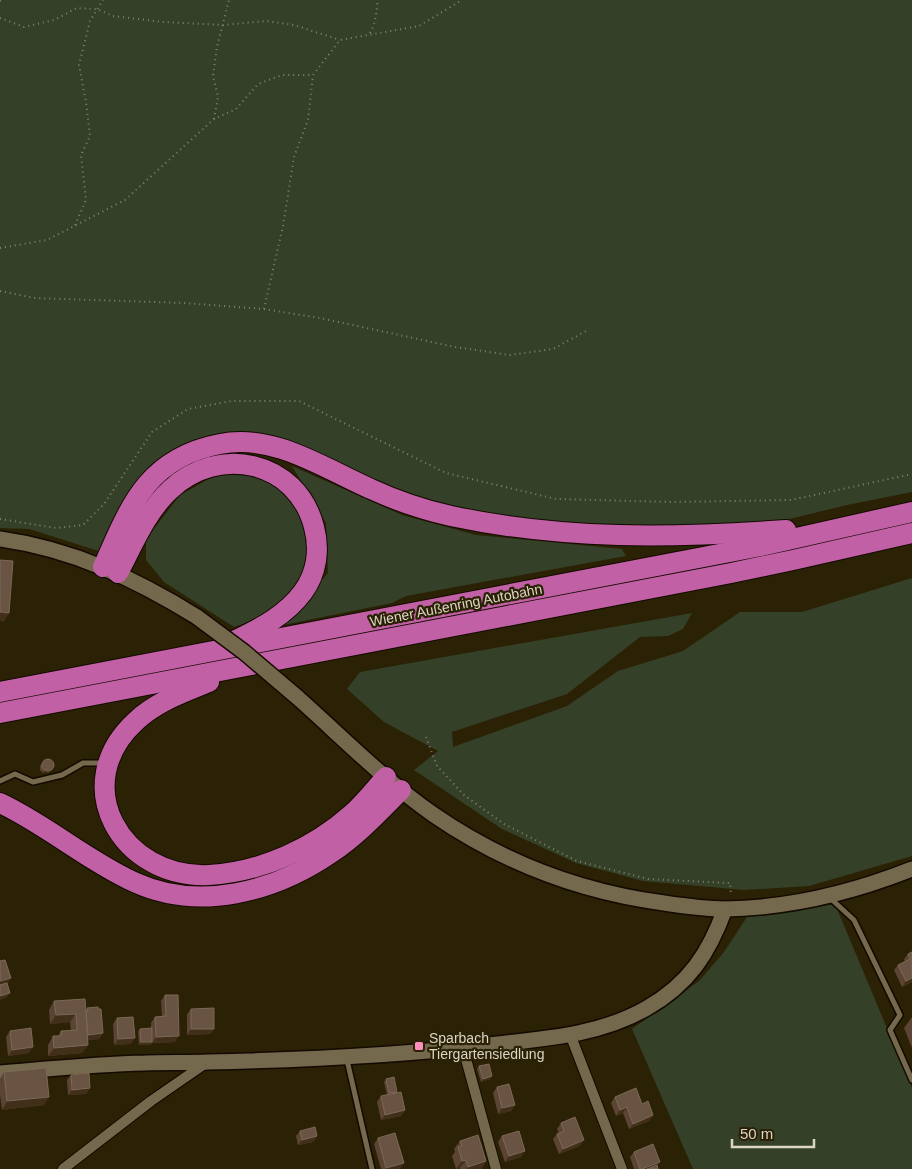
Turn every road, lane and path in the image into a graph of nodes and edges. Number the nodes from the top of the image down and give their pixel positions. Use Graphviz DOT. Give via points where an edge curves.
graph roads {
  1 [pos="103,0"];
  2 [pos="229,0"];
  3 [pos="378,0"];
  4 [pos="462,0"];
  5 [pos="97,9"];
  6 [pos="0,18"];
  7 [pos="223,25"];
  8 [pos="369,34"];
  9 [pos="340,40"];
  10 [pos="313,75"];
  11 [pos="214,119"];
  12 [pos="75,225"];
  13 [pos="0,248"];
  14 [pos="0,291"];
  15 [pos="264,309"];
  16 [pos="588,330"];
  17 [pos="912,474"];
  18 [pos="912,512"];
  19 [pos="0,518"];
  20 [pos="858,525"];
  21 [pos="912,533"];
  22 [pos="0,539"];
  23 [pos="110,570"];
  24 [pos="217,650"];
  25 [pos="240,668"];
  26 [pos="0,692"];
  27 [pos="0,713"];
  28 [pos="426,737"];
  29 [pos="109,763"];
  30 [pos="386,777"];
  31 [pos="0,781"];
  32 [pos="402,790"];
  33 [pos="0,803"];
  34 [pos="912,869"];
  35 [pos="827,895"];
  36 [pos="725,909"];
  37 [pos="570,1034"];
  38 [pos="463,1048"];
  39 [pos="347,1058"];
  40 [pos="207,1062"];
  41 [pos="0,1071"];
  42 [pos="912,1080"];
  43 [pos="68,1168"];
  44 [pos="372,1169"];
  45 [pos="496,1169"];
  46 [pos="622,1169"];
  1 -- 5 [label="path"];
  2 -- 7 [label="path"];
  3 -- 8 [label="path" via="375,24"];
  4 -- 8 [label="path" via="419,26"];
  5 -- 6 [label="path" via="77,8 54,20 24,26"];
  5 -- 7 [label="path" via="113,16"];
  5 -- 12 [label="path" via="90,21 79,65 90,136 81,155 86,200"];
  7 -- 9 [label="path" via="266,21 294,25"];
  7 -- 11 [label="path" via="213,76 218,97"];
  8 -- 9 [label="path"];
  9 -- 10 [label="path"];
  10 -- 11 [label="path" via="282,75 258,84 236,109"];
  10 -- 15 [label="path" via="308,120 294,157 283,226"];
  11 -- 12 [label="path" via="125,200"];
  12 -- 13 [label="path" via="47,240"];
  14 -- 15 [label="path" via="34,298"];
  15 -- 16 [label="path" via="510,355 553,349"];
  17 -- 19 [label="path" via="791,500 673,502 556,498 446,473 299,401 232,401 188,409 152,432 104,504 84,525 56,528"];
  18 -- 20 [label="highway, Wiener Außenring Autobahn"];
  20 -- 23 [label="highway" via="671,536 528,529 425,509 281,449 260,444 223,443 178,458 152,478 132,505"];
  20 -- 24 [label="highway, Wiener Außenring Autobahn"];
  21 -- 25 [label="highway, Wiener Außenring Autobahn" via="793,560"];
  22 -- 23 [label="main road" via="67,554"];
  23 -- 24 [label="highway" via="158,502 182,480 198,471 229,463 244,464 261,467 288,482 308,506 317,535 318,548 311,578 297,599 279,616"];
  23 -- 30 [label="main road, bridge" via="156,592 197,617 244,652"];
  24 -- 26 [label="highway, Wiener Außenring Autobahn"];
  25 -- 27 [label="highway, Wiener Außenring Autobahn"];
  25 -- 29 [label="highway" via="151,709 124,734"];
  28 -- 36 [label="path" via="436,766 464,795 504,824 578,861 648,879 730,883 731,896"];
  29 -- 30 [label="highway" via="105,793 112,822 119,835 134,851 155,864 188,874 229,872 269,863 290,854 333,830"];
  29 -- 31 [label="lane" via="83,764 62,775 33,782 15,774"];
  30 -- 32 [label="main road"];
  32 -- 33 [label="highway" via="353,836 311,866 245,892 199,897 156,890 135,882"];
  32 -- 36 [label="main road" via="433,814 493,851 566,882 645,901"];
  34 -- 35 [label="main road"];
  35 -- 36 [label="main road" via="789,903"];
  35 -- 42 [label="lane" via="854,920 900,1015 890,1030"];
  36 -- 37 [label="main road" via="708,949 684,982 668,995 626,1019"];
  37 -- 38 [label="main road"];
  37 -- 46 [label="street"];
  38 -- 39 [label="main road"];
  38 -- 45 [label="street"];
  39 -- 40 [label="main road"];
  39 -- 44 [label="lane"];
  40 -- 41 [label="main road"];
  40 -- 43 [label="street" via="95,1143"];
}
